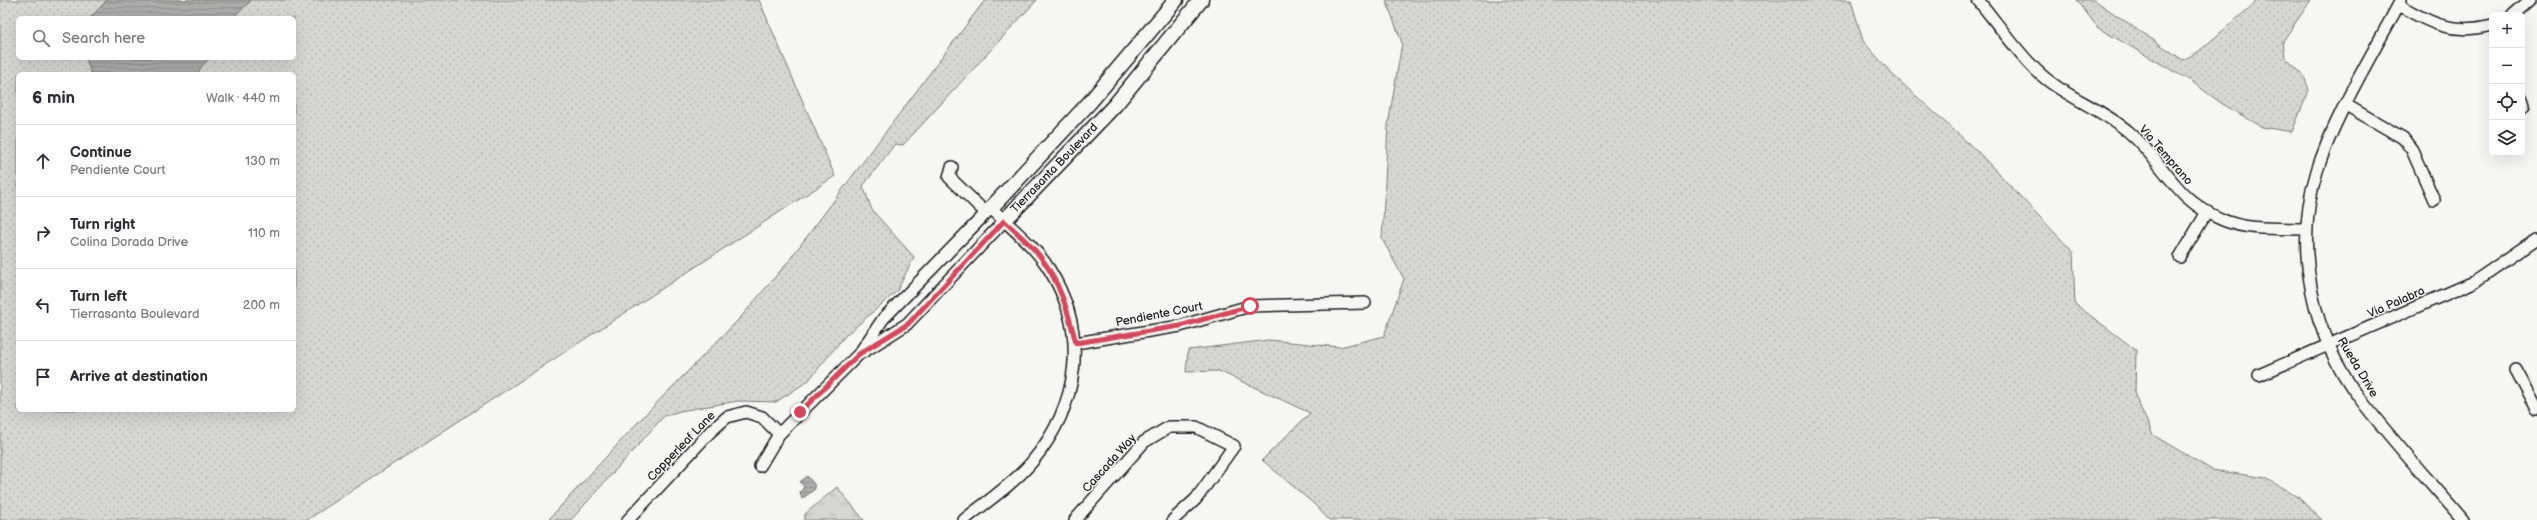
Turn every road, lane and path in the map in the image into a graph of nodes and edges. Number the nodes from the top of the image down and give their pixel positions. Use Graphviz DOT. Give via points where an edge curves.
graph roads {
  1 [pos="1176,0"];
  2 [pos="1201,0"];
  3 [pos="1978,0"];
  4 [pos="2530,0"];
  5 [pos="2400,2"];
  6 [pos="2516,12"];
  7 [pos="2489,25"];
  8 [pos="2346,105"];
  9 [pos="952,167"];
  10 [pos="2434,200"];
  11 [pos="988,210"];
  12 [pos="2207,212"];
  13 [pos="1004,221"];
  14 [pos="2307,229"];
  15 [pos="2536,239"];
  16 [pos="2180,258"];
  17 [pos="1365,303"];
  18 [pos="1076,343"];
  19 [pos="2328,346"];
  20 [pos="859,354"];
  21 [pos="2516,370"];
  22 [pos="2258,375"];
  23 [pos="2537,408"];
  24 [pos="779,434"];
  25 [pos="760,466"];
  26 [pos="628,520"];
  27 [pos="964,520"];
  28 [pos="1075,520"];
  29 [pos="1173,520"];
  30 [pos="2463,520"];
  1 -- 11 [label="main road, Tierrasanta Boulevard" via="1090,102"];
  2 -- 13 [label="main road, Tierrasanta Boulevard" via="1115,105"];
  3 -- 12 [label="street, Via Temprano" via="2036,70 2130,133 2182,194"];
  4 -- 6 [label="street"];
  5 -- 7 [label="street" via="2428,22 2460,29"];
  5 -- 8 [label="street, Rueda Drive"];
  8 -- 10 [label="street" via="2403,138 2412,150"];
  8 -- 14 [label="street, Rueda Drive" via="2317,171 2310,199"];
  9 -- 11 [label="street" via="949,177"];
  11 -- 13 [label="street"];
  11 -- 20 [label="street, Tierrasanta Boulevard" via="884,319"];
  12 -- 14 [label="street, Via Temprano" via="2244,226"];
  12 -- 16 [label="street"];
  13 -- 18 [label="street" via="1039,255 1049,269 1066,305"];
  13 -- 20 [label="street, Tierrasanta Boulevard" via="908,324"];
  14 -- 19 [label="street, Rueda Drive" via="2307,261 2312,293"];
  15 -- 19 [label="street, Via Palabra" via="2474,282"];
  17 -- 18 [label="street, Pendiente Court" via="1250,306 1180,326"];
  18 -- 27 [label="street" via="1072,383 1057,426 1031,463"];
  19 -- 22 [label="street, Via Palabra"];
  19 -- 30 [label="street, Rueda Drive" via="2360,400"];
  20 -- 24 [label="street, Tierrasanta Boulevard"];
  21 -- 23 [label="street"];
  24 -- 25 [label="street, Tierrasanta Boulevard"];
  24 -- 26 [label="street, Copperleaf Lane" via="762,417 746,412 727,417"];
  28 -- 29 [label="street, Cascada Way" via="1144,442 1169,427 1196,427 1234,446 1196,499"];
}
